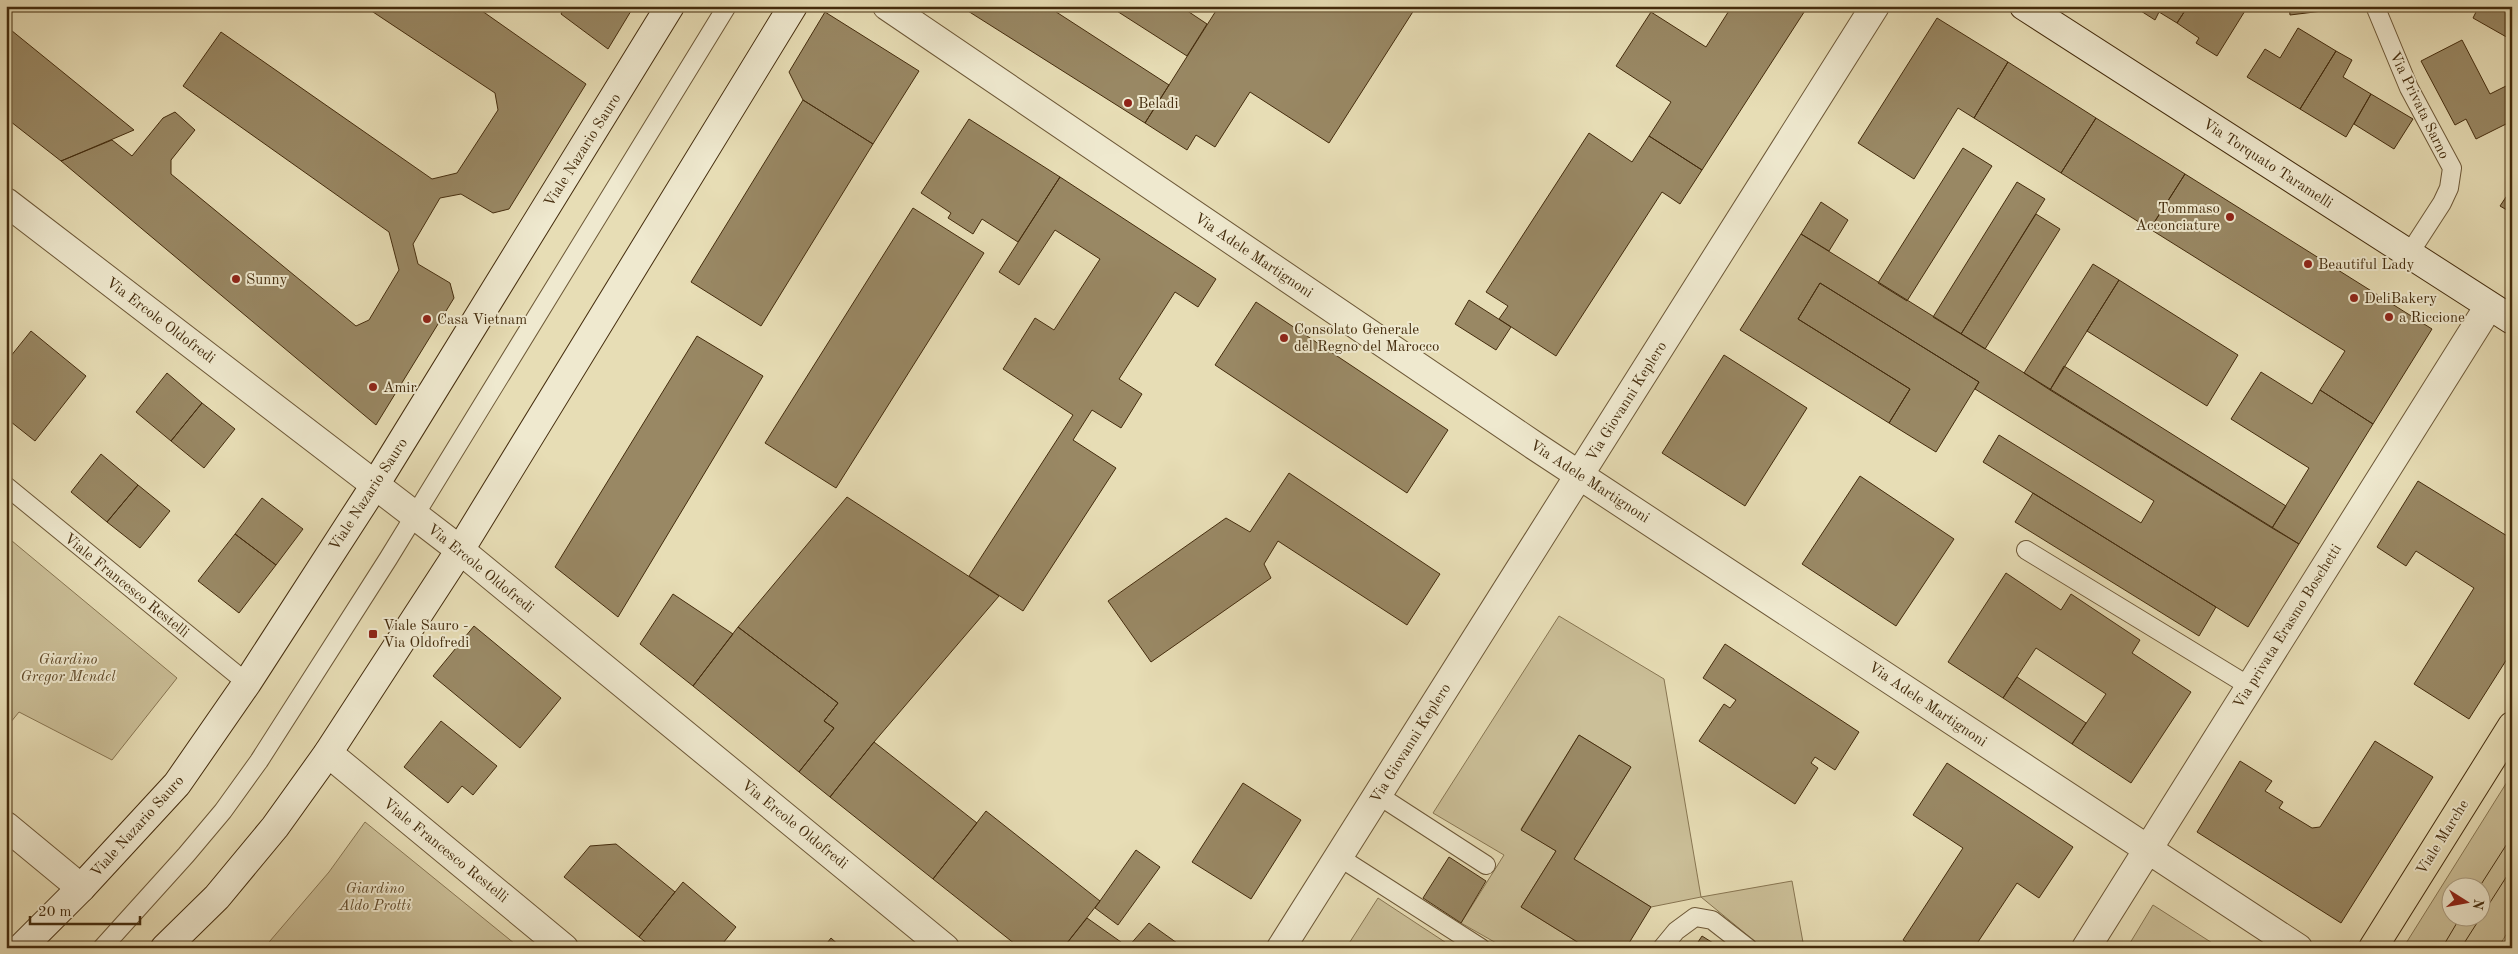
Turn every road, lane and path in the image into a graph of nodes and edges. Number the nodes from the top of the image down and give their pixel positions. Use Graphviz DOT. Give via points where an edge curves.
graph roads {
  1 [pos="670,6"];
  2 [pos="728,6"];
  3 [pos="793,6"];
  4 [pos="888,6"];
  5 [pos="1875,6"];
  6 [pos="2024,6"];
  7 [pos="2376,6"];
  8 [pos="6,202"];
  9 [pos="2410,254"];
  10 [pos="2489,306"];
  11 [pos="2512,320"];
  12 [pos="1580,475"];
  13 [pos="375,485"];
  14 [pos="6,486"];
  15 [pos="414,515"];
  16 [pos="460,550"];
  17 [pos="2026,550"];
  18 [pos="247,683"];
  19 [pos="2249,686"];
  20 [pos="2512,726"];
  21 [pos="328,753"];
  22 [pos="1378,795"];
  23 [pos="6,826"];
  24 [pos="2147,849"];
  25 [pos="1339,856"];
  26 [pos="1486,865"];
  27 [pos="81,888"];
  28 [pos="21,948"];
  29 [pos="102,948"];
  30 [pos="165,948"];
  31 [pos="564,948"];
  32 [pos="945,948"];
  33 [pos="1281,948"];
  34 [pos="1481,948"];
  35 [pos="1662,948"];
  36 [pos="1748,948"];
  37 [pos="2086,948"];
  38 [pos="2298,948"];
  39 [pos="2373,948"];
  1 -- 13 [label="street, Viale Nazario Sauro"];
  2 -- 15 [label="lane"];
  3 -- 16 [label="street"];
  4 -- 12 [label="street, Via Adele Martignoni"];
  5 -- 12 [label="street, Via Giovanni Keplero"];
  6 -- 9 [label="street, Via Torquato Taramelli"];
  7 -- 9 [label="lane, Via Privata Sarno" via="2409,88 2452,168 2449,188 2442,203"];
  8 -- 13 [label="street, Via Ercole Oldofredi"];
  9 -- 10 [label="street, Via Torquato Taramelli"];
  10 -- 11 [label="street, Via Torquato Taramelli"];
  10 -- 19 [label="street, Via privata Erasmo Boschetti"];
  12 -- 22 [label="street, Via Giovanni Keplero"];
  12 -- 24 [label="street, Via Adele Martignoni"];
  13 -- 15 [label="street, Via Ercole Oldofredi"];
  13 -- 18 [label="street, Viale Nazario Sauro"];
  14 -- 18 [label="lane, Viale Francesco Restelli"];
  15 -- 16 [label="street, Via Ercole Oldofredi"];
  15 -- 29 [label="lane" via="289,714 223,811"];
  16 -- 21 [label="street"];
  16 -- 32 [label="street, Via Ercole Oldofredi"];
  17 -- 19 [label="lane"];
  18 -- 27 [label="street, Viale Nazario Sauro" via="177,784"];
  19 -- 24 [label="street, Via privata Erasmo Boschetti"];
  20 -- 39 [label="main road, Viale Marche"];
  21 -- 30 [label="street" via="275,826 217,897"];
  21 -- 31 [label="street, Viale Francesco Restelli"];
  22 -- 25 [label="street, Via Giovanni Keplero"];
  22 -- 26 [label="lane"];
  23 -- 27 [label="street"];
  24 -- 37 [label="street, Via privata Erasmo Boschetti"];
  24 -- 38 [label="street, Via Adele Martignoni"];
  25 -- 33 [label="street, Via Giovanni Keplero"];
  25 -- 34 [label="lane"];
  27 -- 28 [label="street, Viale Nazario Sauro"];
  35 -- 36 [label="lane" via="1676,931 1695,917 1712,920"];
}
